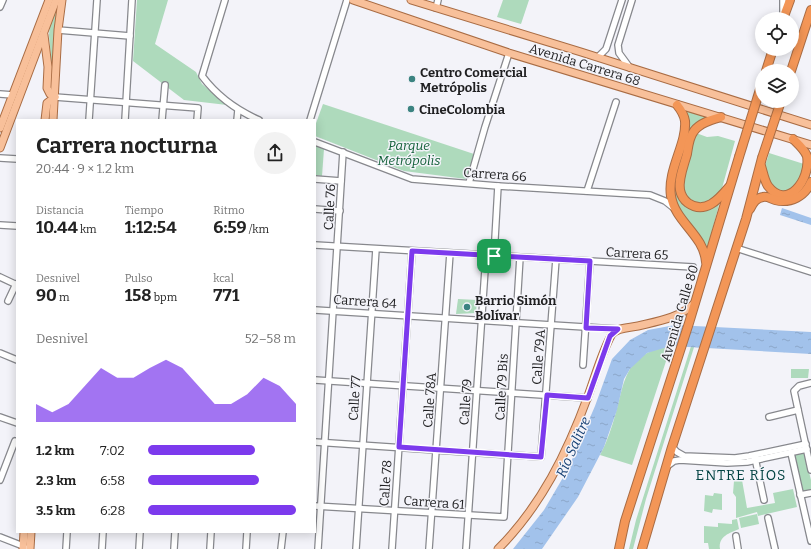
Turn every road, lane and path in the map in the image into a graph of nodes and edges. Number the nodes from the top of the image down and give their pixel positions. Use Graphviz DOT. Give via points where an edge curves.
graph roads {
  1 [pos="3,0"];
  2 [pos="49,0"];
  3 [pos="56,0"];
  4 [pos="62,0"];
  5 [pos="97,0"];
  6 [pos="132,0"];
  7 [pos="225,0"];
  8 [pos="347,0"];
  9 [pos="353,0"];
  10 [pos="411,0"];
  11 [pos="438,0"];
  12 [pos="622,0"];
  13 [pos="631,0"];
  14 [pos="783,0"];
  15 [pos="790,0"];
  16 [pos="0,7"];
  17 [pos="436,8"];
  18 [pos="783,12"];
  19 [pos="786,12"];
  20 [pos="810,13"];
  21 [pos="47,14"];
  22 [pos="58,30"];
  23 [pos="43,33"];
  24 [pos="95,33"];
  25 [pos="130,36"];
  26 [pos="509,53"];
  27 [pos="598,58"];
  28 [pos="793,64"];
  29 [pos="630,68"];
  30 [pos="165,86"];
  31 [pos="0,94"];
  32 [pos="13,95"];
  33 [pos="55,98"];
  34 [pos="90,100"];
  35 [pos="616,102"];
  36 [pos="126,103"];
  37 [pos="163,105"];
  38 [pos="677,105"];
  39 [pos="755,106"];
  40 [pos="779,108"];
  41 [pos="238,110"];
  42 [pos="721,117"];
  43 [pos="45,119"];
  44 [pos="53,119"];
  45 [pos="89,119"];
  46 [pos="125,119"];
  47 [pos="162,119"];
  48 [pos="197,119"];
  49 [pos="237,119"];
  50 [pos="257,119"];
  51 [pos="310,119"];
  52 [pos="811,126"];
  53 [pos="0,128"];
  54 [pos="793,139"];
  55 [pos="316,142"];
  56 [pos="811,144"];
  57 [pos="0,148"];
  58 [pos="343,152"];
  59 [pos="0,158"];
  60 [pos="16,159"];
  61 [pos="761,161"];
  62 [pos="316,179"];
  63 [pos="341,181"];
  64 [pos="811,182"];
  65 [pos="469,183"];
  66 [pos="730,185"];
  67 [pos="498,186"];
  68 [pos="587,192"];
  69 [pos="316,209"];
  70 [pos="340,211"];
  71 [pos="676,211"];
  72 [pos="746,219"];
  73 [pos="0,225"];
  74 [pos="16,226"];
  75 [pos="316,245"];
  76 [pos="337,246"];
  77 [pos="736,248"];
  78 [pos="376,249"];
  79 [pos="412,251"];
  80 [pos="450,253"];
  81 [pos="486,256"];
  82 [pos="494,256"];
  83 [pos="520,257"];
  84 [pos="556,260"];
  85 [pos="590,261"];
  86 [pos="693,267"];
  87 [pos="706,268"];
  88 [pos="811,272"];
  89 [pos="0,277"];
  90 [pos="16,284"];
  91 [pos="8,301"];
  92 [pos="695,303"];
  93 [pos="316,310"];
  94 [pos="332,311"];
  95 [pos="371,314"];
  96 [pos="679,315"];
  97 [pos="408,316"];
  98 [pos="446,318"];
  99 [pos="482,320"];
  100 [pos="516,322"];
  101 [pos="689,323"];
  102 [pos="552,325"];
  103 [pos="586,328"];
  104 [pos="618,329"];
  105 [pos="0,353"];
  106 [pos="16,360"];
  107 [pos="583,365"];
  108 [pos="316,380"];
  109 [pos="328,381"];
  110 [pos="366,384"];
  111 [pos="811,384"];
  112 [pos="403,386"];
  113 [pos="441,389"];
  114 [pos="477,391"];
  115 [pos="511,393"];
  116 [pos="547,395"];
  117 [pos="588,398"];
  118 [pos="798,410"];
  119 [pos="0,417"];
  120 [pos="769,417"];
  121 [pos="16,423"];
  122 [pos="15,441"];
  123 [pos="316,442"];
  124 [pos="324,442"];
  125 [pos="362,445"];
  126 [pos="399,447"];
  127 [pos="672,447"];
  128 [pos="806,447"];
  129 [pos="436,450"];
  130 [pos="473,452"];
  131 [pos="791,453"];
  132 [pos="508,455"];
  133 [pos="755,458"];
  134 [pos="734,460"];
  135 [pos="666,467"];
  136 [pos="811,470"];
  137 [pos="0,480"];
  138 [pos="811,493"];
  139 [pos="800,495"];
  140 [pos="764,500"];
  141 [pos="318,506"];
  142 [pos="358,508"];
  143 [pos="394,511"];
  144 [pos="432,513"];
  145 [pos="468,515"];
  146 [pos="504,517"];
  147 [pos="768,518"];
  148 [pos="24,533"];
  149 [pos="31,533"];
  150 [pos="67,533"];
  151 [pos="103,533"];
  152 [pos="140,533"];
  153 [pos="175,533"];
  154 [pos="211,533"];
  155 [pos="247,533"];
  156 [pos="283,533"];
  157 [pos="736,536"];
  158 [pos="0,537"];
  159 [pos="811,541"];
  160 [pos="26,548"];
  161 [pos="66,549"];
  162 [pos="102,549"];
  163 [pos="139,549"];
  164 [pos="174,549"];
  165 [pos="210,549"];
  166 [pos="246,549"];
  167 [pos="281,549"];
  168 [pos="318,549"];
  169 [pos="356,549"];
  170 [pos="392,549"];
  171 [pos="429,549"];
  172 [pos="466,549"];
  173 [pos="498,549"];
  174 [pos="619,549"];
  175 [pos="642,549"];
  176 [pos="738,549"];
  177 [pos="775,549"];
  1 -- 16 [label="street"];
  2 -- 21 [label="main road"];
  3 -- 21 [label="main road"];
  4 -- 22 [label="main road"];
  5 -- 24 [label="street"];
  6 -- 25 [label="street"];
  7 -- 41 [label="street" via="202,76"];
  8 -- 51 [label="street"];
  9 -- 26 [label="main road, Avenida Carrera 68"];
  10 -- 17 [label="main road, Avenida Carrera 68"];
  11 -- 17 [label="street"];
  12 -- 27 [label="street" via="606,49"];
  13 -- 29 [label="street" via="618,45 619,53"];
  14 -- 18 [label="street"];
  15 -- 19 [label="highway"];
  17 -- 27 [label="main road, Avenida Carrera 68"];
  20 -- 28 [label="highway"];
  21 -- 23 [label="main road"];
  21 -- 32 [label="main road"];
  22 -- 24 [label="street"];
  22 -- 33 [label="main road"];
  23 -- 33 [label="main road" via="48,68 47,88"];
  23 -- 57 [label="main road"];
  24 -- 25 [label="street"];
  24 -- 34 [label="street"];
  25 -- 36 [label="street"];
  26 -- 38 [label="main road, Avenida Carrera 68"];
  26 -- 65 [label="street"];
  27 -- 29 [label="main road, Avenida Carrera 68"];
  29 -- 52 [label="main road, Avenida Carrera 68"];
  30 -- 37 [label="street"];
  31 -- 32 [label="street"];
  32 -- 53 [label="main road"];
  33 -- 34 [label="street"];
  33 -- 43 [label="main road" via="47,103"];
  33 -- 44 [label="main road"];
  34 -- 36 [label="street"];
  34 -- 45 [label="street"];
  35 -- 68 [label="street"];
  36 -- 37 [label="street"];
  36 -- 46 [label="street"];
  37 -- 47 [label="street"];
  37 -- 48 [label="street" via="198,108"];
  38 -- 42 [label="main road, Avenida Carrera 68"];
  38 -- 71 [label="highway" via="683,113 685,127 671,180 671,196"];
  39 -- 66 [label="highway, Avenida Calle 80, bridge"];
  40 -- 61 [label="highway, bridge"];
  41 -- 49 [label="street"];
  41 -- 50 [label="street"];
  42 -- 54 [label="main road, Avenida Carrera 68"];
  42 -- 66 [label="highway" via="704,123 693,132 680,189 687,202 703,207 716,201"];
  54 -- 56 [label="main road, Avenida Carrera 68"];
  54 -- 61 [label="highway" via="805,152 809,163 805,183 796,192 786,195 774,192 766,183"];
  55 -- 58 [label="street, Carrera 66"];
  58 -- 63 [label="street, Calle 76"];
  58 -- 65 [label="street, Carrera 66" via="412,179"];
  59 -- 60 [label="street"];
  61 -- 72 [label="highway"];
  62 -- 63 [label="street"];
  63 -- 70 [label="street, Calle 76"];
  64 -- 72 [label="highway" via="805,192 794,200 776,200 766,196 760,198 753,204"];
  65 -- 67 [label="street, Carrera 66"];
  66 -- 87 [label="highway, Avenida Calle 80"];
  67 -- 68 [label="street, Carrera 66"];
  67 -- 82 [label="street"];
  68 -- 71 [label="street, Carrera 66" via="650,195 659,198"];
  69 -- 70 [label="street"];
  70 -- 76 [label="street, Calle 76"];
  71 -- 87 [label="highway" via="700,242 706,255"];
  72 -- 77 [label="highway"];
  73 -- 74 [label="street"];
  75 -- 76 [label="street, Carrera 65"];
  76 -- 78 [label="street, Carrera 65"];
  76 -- 94 [label="street, Calle 76"];
  77 -- 88 [label="street"];
  77 -- 127 [label="highway"];
  78 -- 79 [label="street, Carrera 65"];
  78 -- 95 [label="street, Calle 77"];
  79 -- 80 [label="street, Carrera 65"];
  79 -- 97 [label="street, Calle 78"];
  80 -- 81 [label="street, Carrera 65"];
  80 -- 98 [label="street, Calle 78A"];
  81 -- 82 [label="street, Carrera 65"];
  81 -- 99 [label="street, Calle 79"];
  82 -- 83 [label="street, Carrera 65"];
  83 -- 84 [label="street, Carrera 65"];
  83 -- 100 [label="street, Calle 79 Bis"];
  84 -- 85 [label="street, Carrera 65"];
  84 -- 102 [label="street, Calle 79A"];
  85 -- 86 [label="street, Carrera 65"];
  85 -- 103 [label="street"];
  87 -- 92 [label="highway, Avenida Calle 80"];
  89 -- 90 [label="street"];
  90 -- 91 [label="street"];
  92 -- 96 [label="main road, Carrera 64"];
  92 -- 101 [label="highway, Avenida Calle 80"];
  93 -- 94 [label="street, Carrera 64"];
  94 -- 95 [label="street, Carrera 64"];
  94 -- 109 [label="street, Calle 76"];
  95 -- 97 [label="street, Carrera 64"];
  95 -- 110 [label="street, Calle 77"];
  96 -- 101 [label="main road"];
  96 -- 104 [label="main road, Carrera 64"];
  97 -- 98 [label="street, Carrera 64"];
  97 -- 112 [label="street, Calle 78"];
  98 -- 99 [label="street, Carrera 64"];
  98 -- 113 [label="street, Calle 78A"];
  99 -- 100 [label="street, Carrera 64"];
  99 -- 114 [label="street, Calle 79"];
  100 -- 102 [label="street, Carrera 64"];
  100 -- 115 [label="street, Calle 79 Bis"];
  101 -- 174 [label="highway, Avenida Calle 80" via="625,522"];
  102 -- 103 [label="street, Carrera 64"];
  102 -- 116 [label="street, Calle 79A"];
  103 -- 104 [label="street, Carrera 64"];
  103 -- 107 [label="street"];
  104 -- 117 [label="main road" via="610,336"];
  105 -- 106 [label="street"];
  108 -- 109 [label="street"];
  109 -- 110 [label="street"];
  109 -- 124 [label="street, Calle 76"];
  110 -- 112 [label="street"];
  110 -- 125 [label="street, Calle 77"];
  111 -- 118 [label="street" via="794,390"];
  112 -- 113 [label="street"];
  112 -- 126 [label="street, Calle 78"];
  113 -- 114 [label="street"];
  113 -- 129 [label="street, Calle 78A"];
  114 -- 115 [label="street"];
  114 -- 130 [label="street, Calle 79"];
  115 -- 116 [label="street"];
  115 -- 132 [label="street, Calle 79 Bis"];
  116 -- 117 [label="street"];
  116 -- 132 [label="street, Calle 79A" via="541,457"];
  117 -- 173 [label="main road" via="563,458 551,479 534,506"];
  118 -- 120 [label="street"];
  118 -- 128 [label="street"];
  119 -- 121 [label="street"];
  122 -- 137 [label="street"];
  123 -- 124 [label="street"];
  124 -- 125 [label="street"];
  124 -- 141 [label="street, Calle 76"];
  125 -- 126 [label="street"];
  125 -- 142 [label="street, Calle 77"];
  126 -- 129 [label="street"];
  126 -- 143 [label="street, Calle 78"];
  127 -- 134 [label="street" via="684,456"];
  127 -- 135 [label="highway"];
  128 -- 131 [label="street"];
  128 -- 133 [label="street"];
  128 -- 136 [label="street"];
  129 -- 130 [label="street"];
  129 -- 144 [label="street, Calle 78A"];
  130 -- 132 [label="street"];
  130 -- 145 [label="street, Calle 79"];
  131 -- 133 [label="street"];
  131 -- 139 [label="street"];
  132 -- 146 [label="street, Calle 79 Bis"];
  133 -- 134 [label="street"];
  133 -- 140 [label="street"];
  134 -- 135 [label="street" via="680,460"];
  135 -- 175 [label="highway"];
  138 -- 139 [label="street"];
  139 -- 159 [label="street"];
  141 -- 142 [label="street, Carrera 61"];
  141 -- 168 [label="street, Calle 76"];
  142 -- 143 [label="street, Carrera 61"];
  142 -- 169 [label="street, Calle 77"];
  143 -- 144 [label="street, Carrera 61"];
  143 -- 170 [label="street, Calle 78"];
  144 -- 145 [label="street, Carrera 61"];
  144 -- 171 [label="street, Calle 78A"];
  145 -- 146 [label="street, Carrera 61"];
  145 -- 172 [label="street, Calle 79"];
  147 -- 177 [label="street"];
  148 -- 160 [label="main road"];
  149 -- 160 [label="main road"];
  150 -- 161 [label="street"];
  151 -- 162 [label="street"];
  152 -- 163 [label="street"];
  153 -- 164 [label="street"];
  154 -- 165 [label="street"];
  155 -- 166 [label="street"];
  156 -- 167 [label="street"];
  157 -- 176 [label="street"];
  158 -- 160 [label="street"];
}
